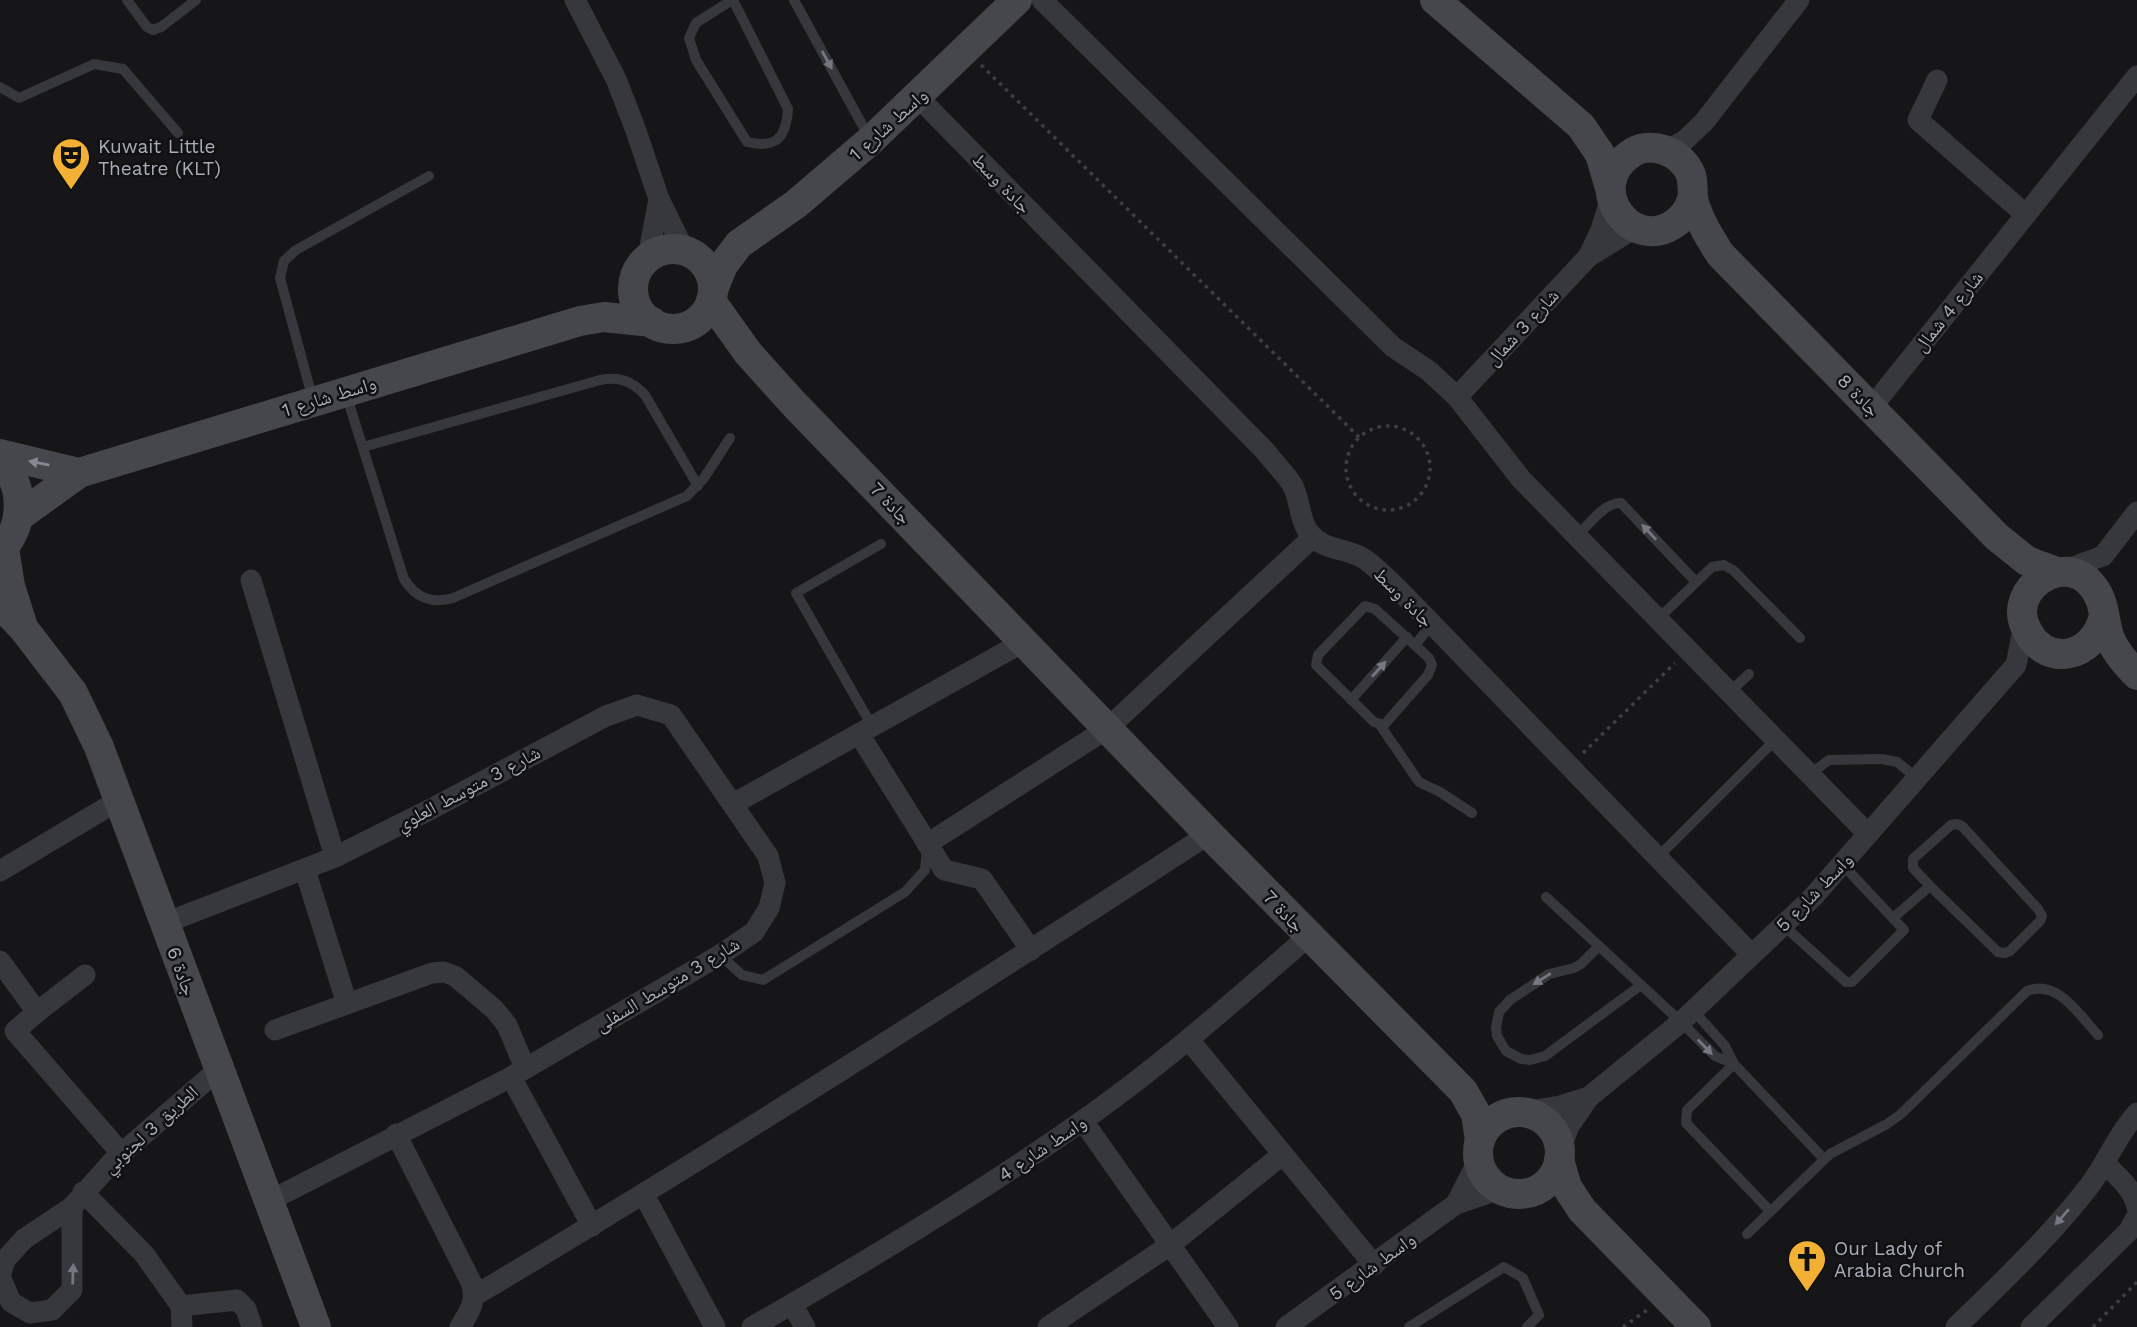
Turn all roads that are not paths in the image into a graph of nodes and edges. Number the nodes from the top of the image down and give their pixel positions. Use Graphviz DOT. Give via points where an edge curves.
graph roads {
  1 [pos="127,0"];
  2 [pos="196,0"];
  3 [pos="575,0"];
  4 [pos="732,0"];
  5 [pos="794,0"];
  6 [pos="1017,0"];
  7 [pos="1042,0"];
  8 [pos="1434,0"];
  9 [pos="1790,4"];
  10 [pos="2137,76"];
  11 [pos="1937,80"];
  12 [pos="0,87"];
  13 [pos="918,97"];
  14 [pos="1704,122"];
  15 [pos="1581,126"];
  16 [pos="178,133"];
  17 [pos="871,140"];
  18 [pos="1657,149"];
  19 [pos="429,176"];
  20 [pos="1691,186"];
  21 [pos="1610,193"];
  22 [pos="659,199"];
  23 [pos="2026,215"];
  24 [pos="1644,229"];
  25 [pos="750,236"];
  26 [pos="688,252"];
  27 [pos="1720,254"];
  28 [pos="648,257"];
  29 [pos="1588,257"];
  30 [pos="633,284"];
  31 [pos="712,295"];
  32 [pos="580,321"];
  33 [pos="665,325"];
  34 [pos="762,369"];
  35 [pos="345,391"];
  36 [pos="1457,397"];
  37 [pos="313,401"];
  38 [pos="1871,408"];
  39 [pos="730,438"];
  40 [pos="363,447"];
  41 [pos="0,454"];
  42 [pos="0,460"];
  43 [pos="79,473"];
  44 [pos="698,486"];
  45 [pos="2137,512"];
  46 [pos="18,517"];
  47 [pos="1577,536"];
  48 [pos="1313,537"];
  49 [pos="1997,537"];
  50 [pos="881,544"];
  51 [pos="2,549"];
  52 [pos="2103,556"];
  53 [pos="2059,572"];
  54 [pos="251,580"];
  55 [pos="1696,582"];
  56 [pos="0,604"];
  57 [pos="2104,610"];
  58 [pos="2023,618"];
  59 [pos="1658,619"];
  60 [pos="23,628"];
  61 [pos="1438,630"];
  62 [pos="1793,636"];
  63 [pos="1025,641"];
  64 [pos="1411,641"];
  65 [pos="2071,651"];
  66 [pos="1427,656"];
  67 [pos="2017,665"];
  68 [pos="2131,668"];
  69 [pos="1749,674"];
  70 [pos="1730,692"];
  71 [pos="1351,700"];
  72 [pos="1380,725"];
  73 [pos="1108,728"];
  74 [pos="865,730"];
  75 [pos="1776,739"];
  76 [pos="1810,775"];
  77 [pos="1917,778"];
  78 [pos="119,800"];
  79 [pos="733,804"];
  80 [pos="1472,813"];
  81 [pos="1209,834"];
  82 [pos="1868,834"];
  83 [pos="928,845"];
  84 [pos="335,857"];
  85 [pos="1657,858"];
  86 [pos="1842,864"];
  87 [pos="305,870"];
  88 [pos="0,871"];
  89 [pos="1930,886"];
  90 [pos="1546,897"];
  91 [pos="1893,918"];
  92 [pos="165,923"];
  93 [pos="1783,925"];
  94 [pos="1308,936"];
  95 [pos="1599,946"];
  96 [pos="1031,950"];
  97 [pos="1751,954"];
  98 [pos="720,955"];
  99 [pos="0,961"];
  100 [pos="85,975"];
  101 [pos="1641,985"];
  102 [pos="347,1004"];
  103 [pos="37,1012"];
  104 [pos="1687,1016"];
  105 [pos="275,1030"];
  106 [pos="2098,1035"];
  107 [pos="8,1037"];
  108 [pos="1189,1040"];
  109 [pos="1734,1064"];
  110 [pos="219,1069"];
  111 [pos="518,1072"];
  112 [pos="1463,1091"];
  113 [pos="1589,1097"];
  114 [pos="1518,1112"];
  115 [pos="2137,1113"];
  116 [pos="1083,1121"];
  117 [pos="396,1135"];
  118 [pos="1479,1150"];
  119 [pos="121,1153"];
  120 [pos="1282,1155"];
  121 [pos="1560,1155"];
  122 [pos="1824,1158"];
  123 [pos="2104,1163"];
  124 [pos="1500,1189"];
  125 [pos="1529,1193"];
  126 [pos="644,1195"];
  127 [pos="78,1200"];
  128 [pos="269,1201"];
  129 [pos="1456,1204"];
  130 [pos="2137,1207"];
  131 [pos="1582,1210"];
  132 [pos="1770,1211"];
  133 [pos="2137,1216"];
  134 [pos="592,1226"];
  135 [pos="1747,1234"];
  136 [pos="1170,1245"];
  137 [pos="1374,1265"];
  138 [pos="0,1276"];
  139 [pos="474,1296"];
  140 [pos="792,1304"];
  141 [pos="181,1316"];
  142 [pos="29,1320"];
  143 [pos="252,1327"];
  144 [pos="316,1327"];
  145 [pos="460,1327"];
  146 [pos="715,1327"];
  147 [pos="752,1327"];
  148 [pos="805,1327"];
  149 [pos="1048,1327"];
  150 [pos="1228,1327"];
  151 [pos="1286,1327"];
  152 [pos="1409,1327"];
  153 [pos="1527,1327"];
  154 [pos="1696,1327"];
  155 [pos="1956,1327"];
  156 [pos="2031,1327"];
  1 -- 2 [label="lane" via="153,30"];
  3 -- 22 [label="street" via="615,79"];
  4 -- 4 [label="lane" via="696,23 689,38 696,60 747,142 761,145 782,136 788,109"];
  5 -- 17 [label="lane, one-way"];
  6 -- 13 [label="main road, واسط شارع 1"];
  7 -- 36 [label="street" via="1393,347"];
  8 -- 15 [label="main road"];
  9 -- 14 [label="street"];
  10 -- 23 [label="street, شارع 4 شمال"];
  11 -- 23 [label="street" via="1918,120"];
  12 -- 16 [label="lane" via="19,98 94,64 123,69"];
  13 -- 17 [label="main road, واسط شارع 1"];
  13 -- 48 [label="street, جادة وسط" via="1266,452 1292,484 1303,525"];
  14 -- 18 [label="street" via="1684,141"];
  14 -- 20 [label="street" via="1694,149"];
  15 -- 18 [label="main road" via="1613,141"];
  15 -- 21 [label="main road" via="1600,155"];
  17 -- 25 [label="main road, واسط شارع 1" via="796,204"];
  18 -- 20 [label="main road" via="1680,158"];
  18 -- 21 [label="main road" via="1633,152 1620,161"];
  19 -- 37 [label="lane" via="284,261 280,278"];
  20 -- 24 [label="main road" via="1690,206 1682,218 1667,228"];
  20 -- 27 [label="main road, جادة 8" via="1703,227"];
  21 -- 24 [label="main road" via="1623,219"];
  21 -- 29 [label="street, شارع 3 شمال" via="1601,230"];
  22 -- 26 [label="street"];
  22 -- 28 [label="street"];
  23 -- 38 [label="street, شارع 4 شمال"];
  24 -- 27 [label="main road, جادة 8"];
  24 -- 29 [label="street, شارع 3 شمال"];
  25 -- 26 [label="main road, واسط شارع 1" via="716,249"];
  25 -- 31 [label="main road, واسط شارع 1" via="723,265"];
  26 -- 28 [label="main road" via="671,249"];
  26 -- 31 [label="main road" via="707,269"];
  27 -- 38 [label="main road, جادة 8"];
  28 -- 30 [label="main road"];
  29 -- 36 [label="street, شارع 3 شمال"];
  30 -- 32 [label="main road, واسط شارع 1"];
  30 -- 33 [label="main road" via="637,306"];
  31 -- 33 [label="main road" via="698,320"];
  31 -- 34 [label="main road, جادة 7" via="722,320"];
  32 -- 33 [label="main road, واسط شارع 1" via="604,317"];
  32 -- 35 [label="main road, واسط شارع 1"];
  33 -- 34 [label="main road, جادة 7" via="703,334"];
  34 -- 63 [label="main road, جادة 7"];
  35 -- 37 [label="main road, واسط شارع 1"];
  35 -- 40 [label="lane"];
  36 -- 47 [label="street" via="1521,479"];
  37 -- 43 [label="main road, واسط شارع 1"];
  38 -- 49 [label="main road, جادة 8"];
  39 -- 44 [label="lane"];
  40 -- 44 [label="lane" via="620,378 645,395"];
  40 -- 44 [label="lane" via="404,579 410,589 430,600 453,598 680,499"];
  43 -- 41 [label="main road, one-way"];
  42 -- 46 [label="main road" via="14,479"];
  43 -- 46 [label="main road, واسط شارع 1"];
  45 -- 52 [label="street"];
  46 -- 51 [label="main road"];
  55 -- 47 [label="lane, one-way" via="1620,503 1609,505"];
  47 -- 59 [label="street"];
  48 -- 61 [label="street, جادة وسط" via="1327,547 1365,559"];
  48 -- 73 [label="street"];
  49 -- 53 [label="main road, جادة 8" via="2026,561"];
  49 -- 58 [label="main road, جادة 8" via="2013,572"];
  50 -- 74 [label="lane" via="796,593"];
  51 -- 60 [label="main road, جادة 6"];
  52 -- 53 [label="street"];
  52 -- 57 [label="street"];
  53 -- 57 [label="main road" via="2086,579 2098,592"];
  53 -- 58 [label="main road" via="2046,575 2026,594"];
  54 -- 84 [label="street"];
  55 -- 59 [label="lane"];
  55 -- 62 [label="lane" via="1712,567 1728,567"];
  56 -- 60 [label="main road, جادة 6"];
  57 -- 65 [label="main road" via="2101,629 2093,641"];
  57 -- 68 [label="main road" via="2110,638"];
  58 -- 65 [label="main road" via="2035,642 2046,650"];
  58 -- 67 [label="street"];
  59 -- 70 [label="street"];
  60 -- 78 [label="main road, جادة 6" via="73,693"];
  61 -- 64 [label="lane"];
  61 -- 66 [label="lane"];
  61 -- 85 [label="street, جادة وسط"];
  63 -- 73 [label="main road, جادة 7"];
  63 -- 74 [label="street"];
  64 -- 66 [label="lane"];
  71 -- 64 [label="lane, one-way"];
  64 -- 71 [label="lane" via="1372,606 1365,606 1315,661"];
  65 -- 67 [label="street"];
  65 -- 68 [label="main road"];
  66 -- 72 [label="lane" via="1430,672 1388,723"];
  67 -- 77 [label="street, واسط شارع 5"];
  69 -- 70 [label="lane"];
  70 -- 75 [label="street"];
  71 -- 72 [label="lane"];
  72 -- 80 [label="lane" via="1419,782"];
  73 -- 81 [label="main road, جادة 7"];
  73 -- 83 [label="street"];
  74 -- 79 [label="street"];
  74 -- 83 [label="street"];
  75 -- 76 [label="street"];
  75 -- 85 [label="lane"];
  76 -- 77 [label="lane" via="1829,760 1882,759 1897,762"];
  76 -- 82 [label="street"];
  77 -- 82 [label="street, واسط شارع 5"];
  78 -- 88 [label="street"];
  78 -- 92 [label="main road, جادة 6"];
  79 -- 84 [label="street, شارع 3 متوسط العلوي" via="671,715 637,705 606,716"];
  79 -- 98 [label="street, شارع 3 متوسط السفلى" via="768,856 775,883 769,908 754,932"];
  81 -- 94 [label="main road, جادة 7"];
  81 -- 96 [label="street"];
  82 -- 86 [label="street, واسط شارع 5"];
  83 -- 96 [label="street" via="944,870 982,879"];
  83 -- 98 [label="lane" via="925,870 905,892 763,980 743,975"];
  84 -- 87 [label="street, شارع 3 متوسط العلوي"];
  85 -- 97 [label="street, جادة وسط"];
  86 -- 91 [label="lane"];
  86 -- 93 [label="street, واسط شارع 5"];
  87 -- 92 [label="street, شارع 3 متوسط العلوي"];
  87 -- 102 [label="street"];
  89 -- 89 [label="lane" via="1913,868 1913,859 1957,824 2042,916 2010,951 1998,952"];
  89 -- 91 [label="lane"];
  90 -- 95 [label="lane"];
  91 -- 93 [label="lane" via="1904,930 1852,982 1846,982"];
  92 -- 110 [label="main road, جادة 6"];
  93 -- 97 [label="street, واسط شارع 5"];
  94 -- 108 [label="street, واسط شارع 4"];
  94 -- 112 [label="main road, جادة 7"];
  95 -- 101 [label="lane"];
  95 -- 101 [label="lane, one-way" via="1581,964 1549,974 1504,1005 1496,1028 1506,1051 1521,1059 1545,1056"];
  96 -- 126 [label="street"];
  97 -- 104 [label="street, واسط شارع 5"];
  98 -- 111 [label="street, شارع 3 متوسط السفلى"];
  99 -- 103 [label="street"];
  100 -- 103 [label="street"];
  101 -- 104 [label="lane"];
  102 -- 105 [label="street"];
  102 -- 111 [label="street" via="432,973 449,973 503,1019"];
  103 -- 107 [label="street"];
  104 -- 109 [label="lane" via="1725,1046"];
  104 -- 109 [label="lane, one-way" via="1715,1056"];
  104 -- 113 [label="street, واسط شارع 5"];
  106 -- 122 [label="lane" via="2058,993 2043,988 2027,991 1901,1114"];
  107 -- 119 [label="street"];
  108 -- 116 [label="street, واسط شارع 4"];
  108 -- 120 [label="street"];
  109 -- 122 [label="lane"];
  109 -- 132 [label="lane" via="1687,1110 1686,1123"];
  110 -- 119 [label="street, الطريق 3 لجنوبي"];
  110 -- 128 [label="main road, جادة 6"];
  111 -- 117 [label="street, شارع 3 متوسط السفلى"];
  111 -- 134 [label="street"];
  112 -- 114 [label="main road, جادة 7"];
  112 -- 118 [label="main road, جادة 7" via="1476,1114"];
  113 -- 114 [label="street, واسط شارع 5"];
  113 -- 121 [label="street, واسط شارع 5" via="1569,1126"];
  114 -- 118 [label="main road" via="1486,1127"];
  114 -- 121 [label="main road" via="1538,1116 1549,1125 1557,1136"];
  115 -- 123 [label="street" via="2118,1135"];
  116 -- 136 [label="street"];
  116 -- 140 [label="street, واسط شارع 4"];
  117 -- 128 [label="street, شارع 3 متوسط السفلى"];
  117 -- 139 [label="street"];
  118 -- 124 [label="main road" via="1490,1182"];
  118 -- 129 [label="street, واسط شارع 5"];
  119 -- 127 [label="street, الطريق 3 لجنوبي"];
  120 -- 136 [label="street"];
  120 -- 137 [label="street"];
  121 -- 125 [label="main road" via="1554,1174"];
  121 -- 131 [label="main road" via="1567,1187"];
  122 -- 132 [label="lane"];
  123 -- 130 [label="street" via="2129,1189"];
  123 -- 155 [label="street, one-way" via="2051,1230"];
  124 -- 125 [label="main road"];
  124 -- 129 [label="street, واسط شارع 5"];
  125 -- 131 [label="main road" via="1558,1196"];
  126 -- 134 [label="street"];
  126 -- 146 [label="street"];
  127 -- 138 [label="street, الطريق 3 لجنوبي" via="24,1239 5,1260"];
  127 -- 141 [label="street" via="144,1254"];
  142 -- 127 [label="street, الطريق 3 لجنوبي, one-way" via="52,1310 72,1290"];
  128 -- 144 [label="main road, جادة 6"];
  129 -- 137 [label="street, واسط شارع 5"];
  131 -- 154 [label="main road"];
  132 -- 135 [label="lane"];
  133 -- 156 [label="street" via="2129,1231"];
  134 -- 139 [label="street"];
  136 -- 149 [label="street"];
  136 -- 150 [label="street"];
  137 -- 151 [label="street, واسط شارع 5"];
  138 -- 142 [label="street, الطريق 3 لجنوبي" via="12,1302"];
  139 -- 145 [label="street" via="473,1307"];
  140 -- 147 [label="street, واسط شارع 4"];
  140 -- 148 [label="street"];
  141 -- 143 [label="street" via="237,1300"];
  152 -- 153 [label="lane" via="1504,1267 1523,1278 1539,1315"];
}
